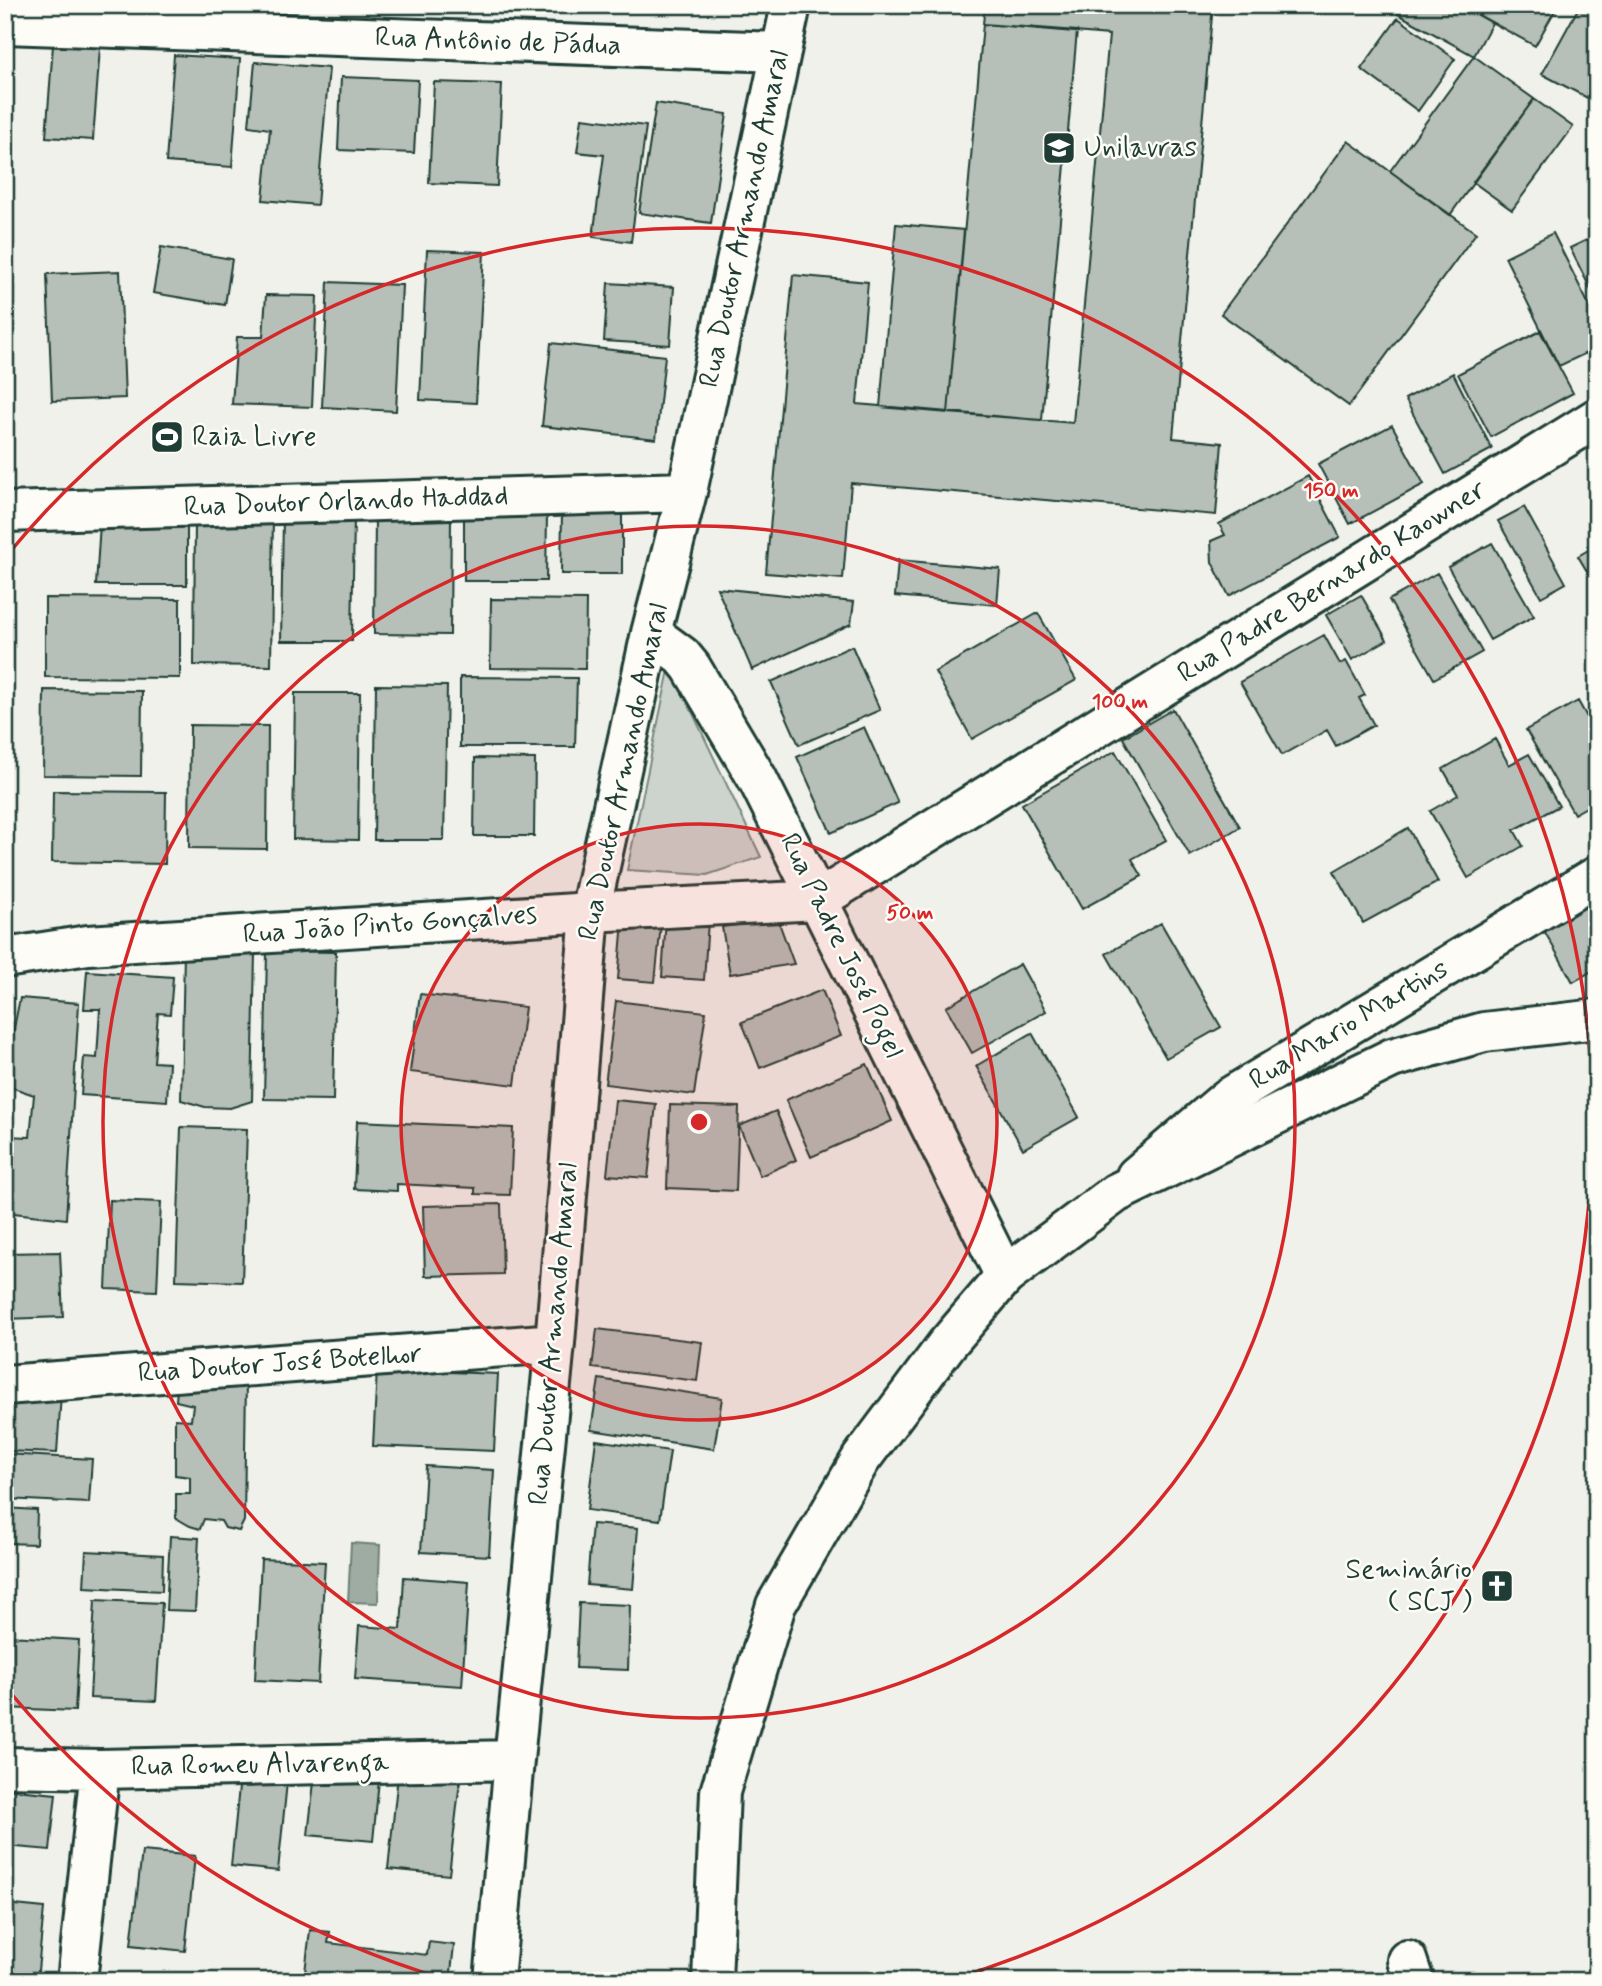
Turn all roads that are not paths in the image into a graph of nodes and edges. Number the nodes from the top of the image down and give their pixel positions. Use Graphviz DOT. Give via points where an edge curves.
graph roads {
  1 [pos="790,5"];
  2 [pos="5,23"];
  3 [pos="780,52"];
  4 [pos="1597,418"];
  5 [pos="687,492"];
  6 [pos="5,512"];
  7 [pos="650,633"];
  8 [pos="1597,876"];
  9 [pos="818,900"];
  10 [pos="590,912"];
  11 [pos="5,958"];
  12 [pos="1597,1019"];
  13 [pos="1116,1193"];
  14 [pos="1005,1276"];
  15 [pos="555,1343"];
  16 [pos="5,1385"];
  17 [pos="514,1760"];
  18 [pos="5,1767"];
  19 [pos="100,1769"];
  20 [pos="77,1981"];
  21 [pos="494,1981"];
  22 [pos="712,1981"];
  1 -- 3 [label="street, Rua Doutor Armando Amaral"];
  2 -- 3 [label="street, Rua Antônio de Pádua"];
  3 -- 5 [label="street, Rua Doutor Armando Amaral"];
  4 -- 9 [label="street, Rua Padre Bernardo Kaowner"];
  5 -- 6 [label="street, Rua Doutor Orlando Haddad"];
  5 -- 7 [label="street, Rua Doutor Armando Amaral"];
  7 -- 9 [label="street, Rua Padre José Pogel" via="691,667 757,778"];
  7 -- 10 [label="street, Rua Doutor Armando Amaral"];
  8 -- 13 [label="street, Rua Mario Martins" via="1228,1098"];
  9 -- 10 [label="street, Rua João Pinto Gonçalves"];
  9 -- 14 [label="street, Rua Padre José Pogel"];
  10 -- 11 [label="street, Rua João Pinto Gonçalves" via="88,945"];
  10 -- 15 [label="street, Rua Doutor Armando Amaral"];
  12 -- 13 [label="street" via="1484,1032 1392,1058"];
  13 -- 14 [label="street"];
  14 -- 22 [label="street" via="947,1344 861,1459 776,1605 720,1792"];
  15 -- 16 [label="street, Rua Doutor José Botelhor"];
  15 -- 17 [label="street, Rua Doutor Armando Amaral"];
  17 -- 19 [label="street, Rua Romeu Alvarenga"];
  17 -- 21 [label="street, Rua Doutor Armando Amaral"];
  18 -- 19 [label="street, Rua Romeu Alvarenga"];
  19 -- 20 [label="street"];
}
